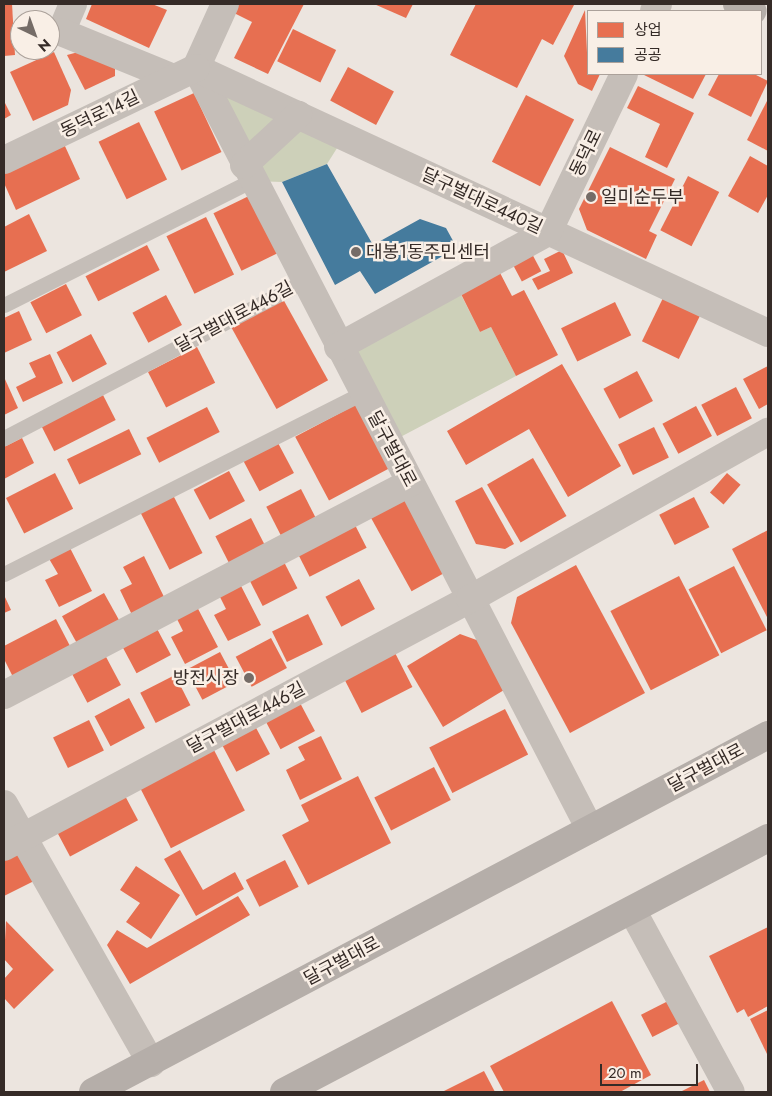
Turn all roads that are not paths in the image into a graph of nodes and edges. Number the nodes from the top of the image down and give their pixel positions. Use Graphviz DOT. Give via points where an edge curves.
graph roads {
  1 [pos="73,4"];
  2 [pos="225,4"];
  3 [pos="737,4"];
  4 [pos="751,10"];
  5 [pos="185,73"];
  6 [pos="624,75"];
  7 [pos="298,115"];
  8 [pos="4,160"];
  9 [pos="247,173"];
  10 [pos="548,232"];
  11 [pos="306,280"];
  12 [pos="4,304"];
  13 [pos="768,333"];
  14 [pos="338,347"];
  15 [pos="362,393"];
  16 [pos="768,432"];
  17 [pos="4,438"];
  18 [pos="410,484"];
  19 [pos="4,574"];
  20 [pos="470,598"];
  21 [pos="4,695"];
  22 [pos="768,735"];
  23 [pos="4,804"];
  24 [pos="590,829"];
  25 [pos="768,838"];
  26 [pos="13,842"];
  27 [pos="632,910"];
  28 [pos="151,1063"];
  29 [pos="94,1092"];
  30 [pos="284,1092"];
  31 [pos="730,1092"];
  1 -- 5 [label="street, 달구벌대로440길" via="61,32"];
  2 -- 5 [label="street"];
  3 -- 4 [label="main road"];
  5 -- 7 [label="street, 달구벌대로440길"];
  5 -- 8 [label="street, 동덕로14길"];
  5 -- 9 [label="street, 달구벌대로"];
  6 -- 10 [label="street, 동덕로"];
  7 -- 9 [label="street"];
  7 -- 10 [label="street, 달구벌대로440길"];
  9 -- 11 [label="street, 달구벌대로"];
  9 -- 12 [label="lane"];
  10 -- 13 [label="street, 달구벌대로440길"];
  10 -- 14 [label="street"];
  11 -- 14 [label="street, 달구벌대로"];
  11 -- 17 [label="lane, 달구벌대로446길"];
  14 -- 15 [label="street, 달구벌대로"];
  15 -- 18 [label="street, 달구벌대로"];
  15 -- 19 [label="lane"];
  16 -- 20 [label="street"];
  18 -- 20 [label="street, 달구벌대로"];
  18 -- 21 [label="street"];
  20 -- 24 [label="street, 달구벌대로"];
  20 -- 26 [label="street, 달구벌대로446길"];
  22 -- 24 [label="main road, 달구벌대로"];
  23 -- 26 [label="street"];
  24 -- 28 [label="main road, 달구벌대로"];
  25 -- 27 [label="main road"];
  26 -- 28 [label="street"];
  27 -- 30 [label="main road"];
  27 -- 31 [label="street"];
  28 -- 29 [label="main road, 달구벌대로"];
}
